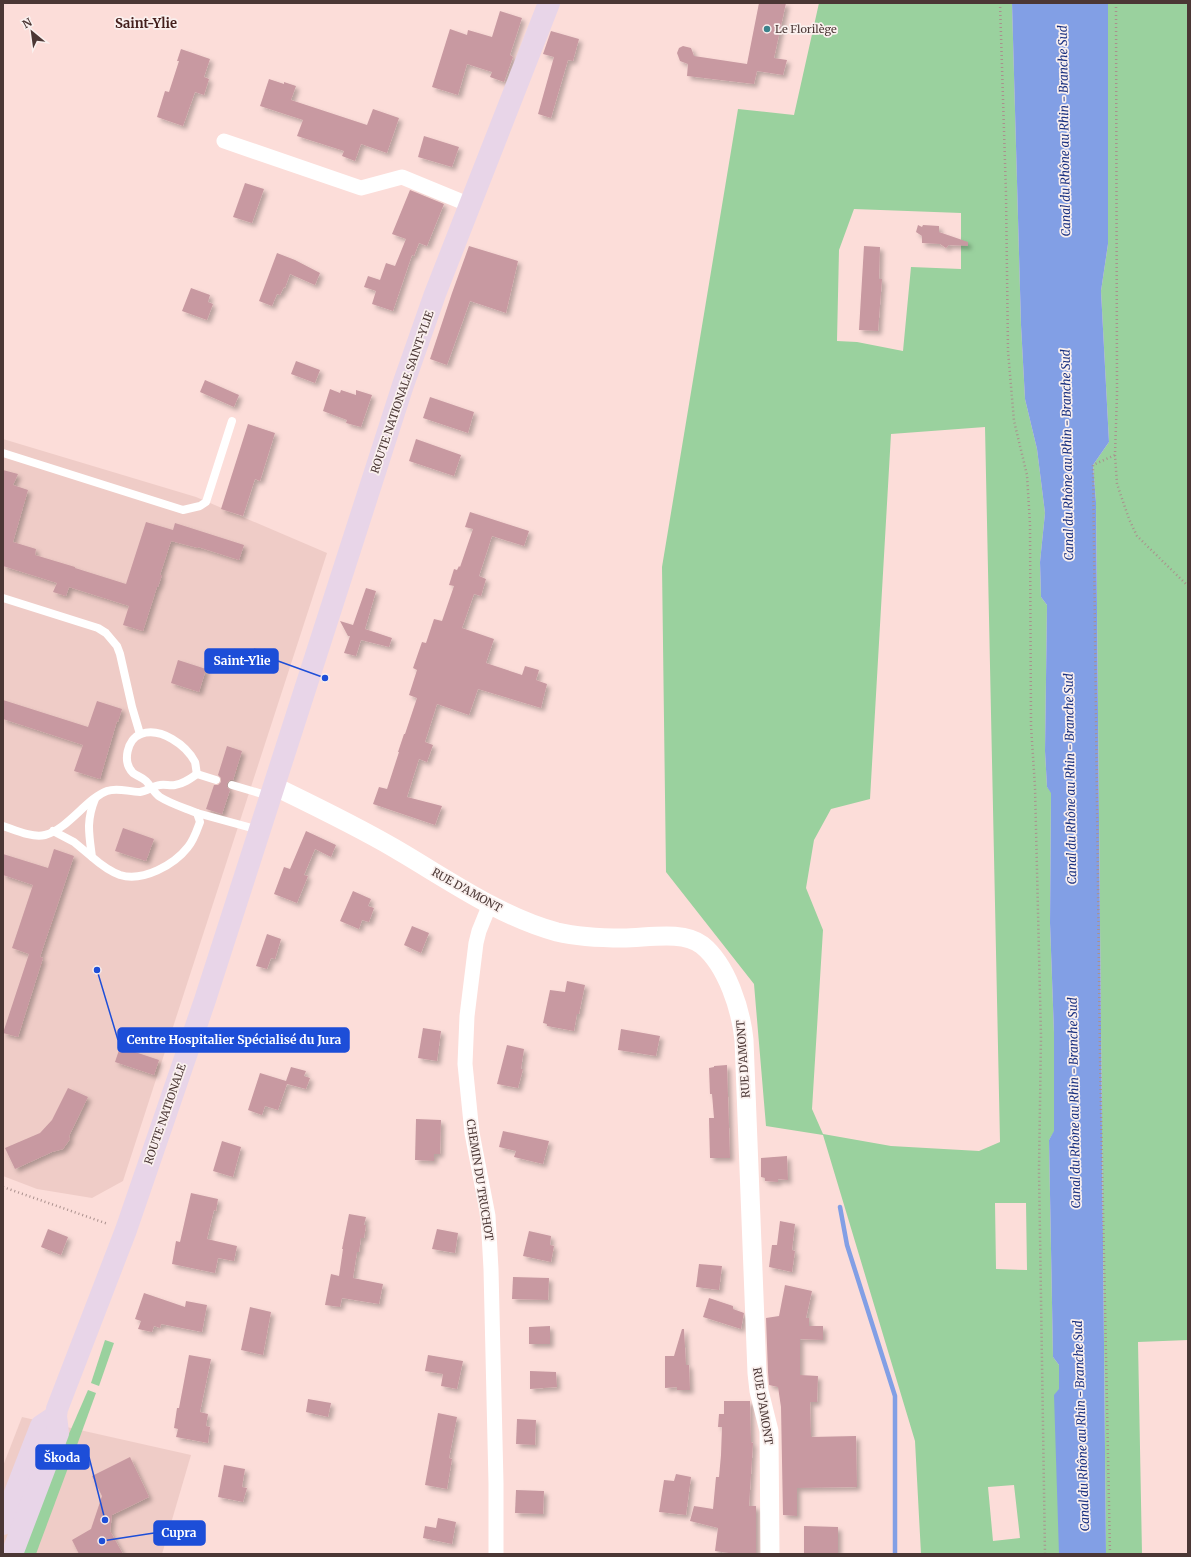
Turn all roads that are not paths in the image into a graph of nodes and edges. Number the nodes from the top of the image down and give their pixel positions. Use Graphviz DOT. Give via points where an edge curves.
graph roads {
  1 [pos="549,3"];
  2 [pos="224,141"];
  3 [pos="470,205"];
  4 [pos="232,422"];
  5 [pos="3,452"];
  6 [pos="3,598"];
  7 [pos="140,734"];
  8 [pos="197,774"];
  9 [pos="216,780"];
  10 [pos="232,785"];
  11 [pos="151,788"];
  12 [pos="271,791"];
  13 [pos="95,799"];
  14 [pos="197,813"];
  15 [pos="3,826"];
  16 [pos="259,830"];
  17 [pos="53,831"];
  18 [pos="92,857"];
  19 [pos="490,904"];
  20 [pos="56,1416"];
  21 [pos="3,1524"];
  22 [pos="12,1554"];
  23 [pos="496,1554"];
  24 [pos="770,1554"];
  1 -- 3 [label="main road, ROUTE NATIONALE SAINT-YLIE"];
  2 -- 3 [label="street" via="361,188 402,177"];
  3 -- 12 [label="main road, ROUTE NATIONALE SAINT-YLIE" via="403,385"];
  4 -- 5 [label="lane" via="206,502 183,510"];
  6 -- 7 [label="lane" via="98,628 106,633 120,654"];
  7 -- 8 [label="lane" via="160,734 172,739 190,755"];
  7 -- 11 [label="lane" via="132,742 126,758 133,772"];
  8 -- 9 [label="lane"];
  8 -- 11 [label="lane" via="175,785"];
  10 -- 12 [label="lane"];
  11 -- 13 [label="lane" via="140,792 119,788 100,794"];
  11 -- 14 [label="lane" via="159,797"];
  12 -- 16 [label="main road, ROUTE NATIONALE"];
  12 -- 19 [label="street, RUE D'AMONT" via="284,791 364,831"];
  13 -- 17 [label="lane"];
  13 -- 18 [label="lane" via="89,813 88,834"];
  14 -- 16 [label="lane"];
  14 -- 18 [label="lane" via="200,822 188,846 177,859 154,872 136,876 121,875 105,868"];
  15 -- 17 [label="lane" via="29,834 44,835"];
  16 -- 20 [label="main road, ROUTE NATIONALE" via="205,1000 126,1230"];
  17 -- 18 [label="lane" via="74,842"];
  19 -- 23 [label="street, CHEMIN DU TRUCHOT" via="476,943 467,1016 465,1064 472,1133 488,1216 491,1262"];
  19 -- 24 [label="street, RUE D'AMONT" via="536,926 558,932 588,936 677,937 693,940 711,953 735,998 744,1040 757,1373 769,1431"];
  20 -- 21 [label="main road" via="41,1426"];
  20 -- 22 [label="main road, ROUTE NATIONALE" via="58,1433"];
}
